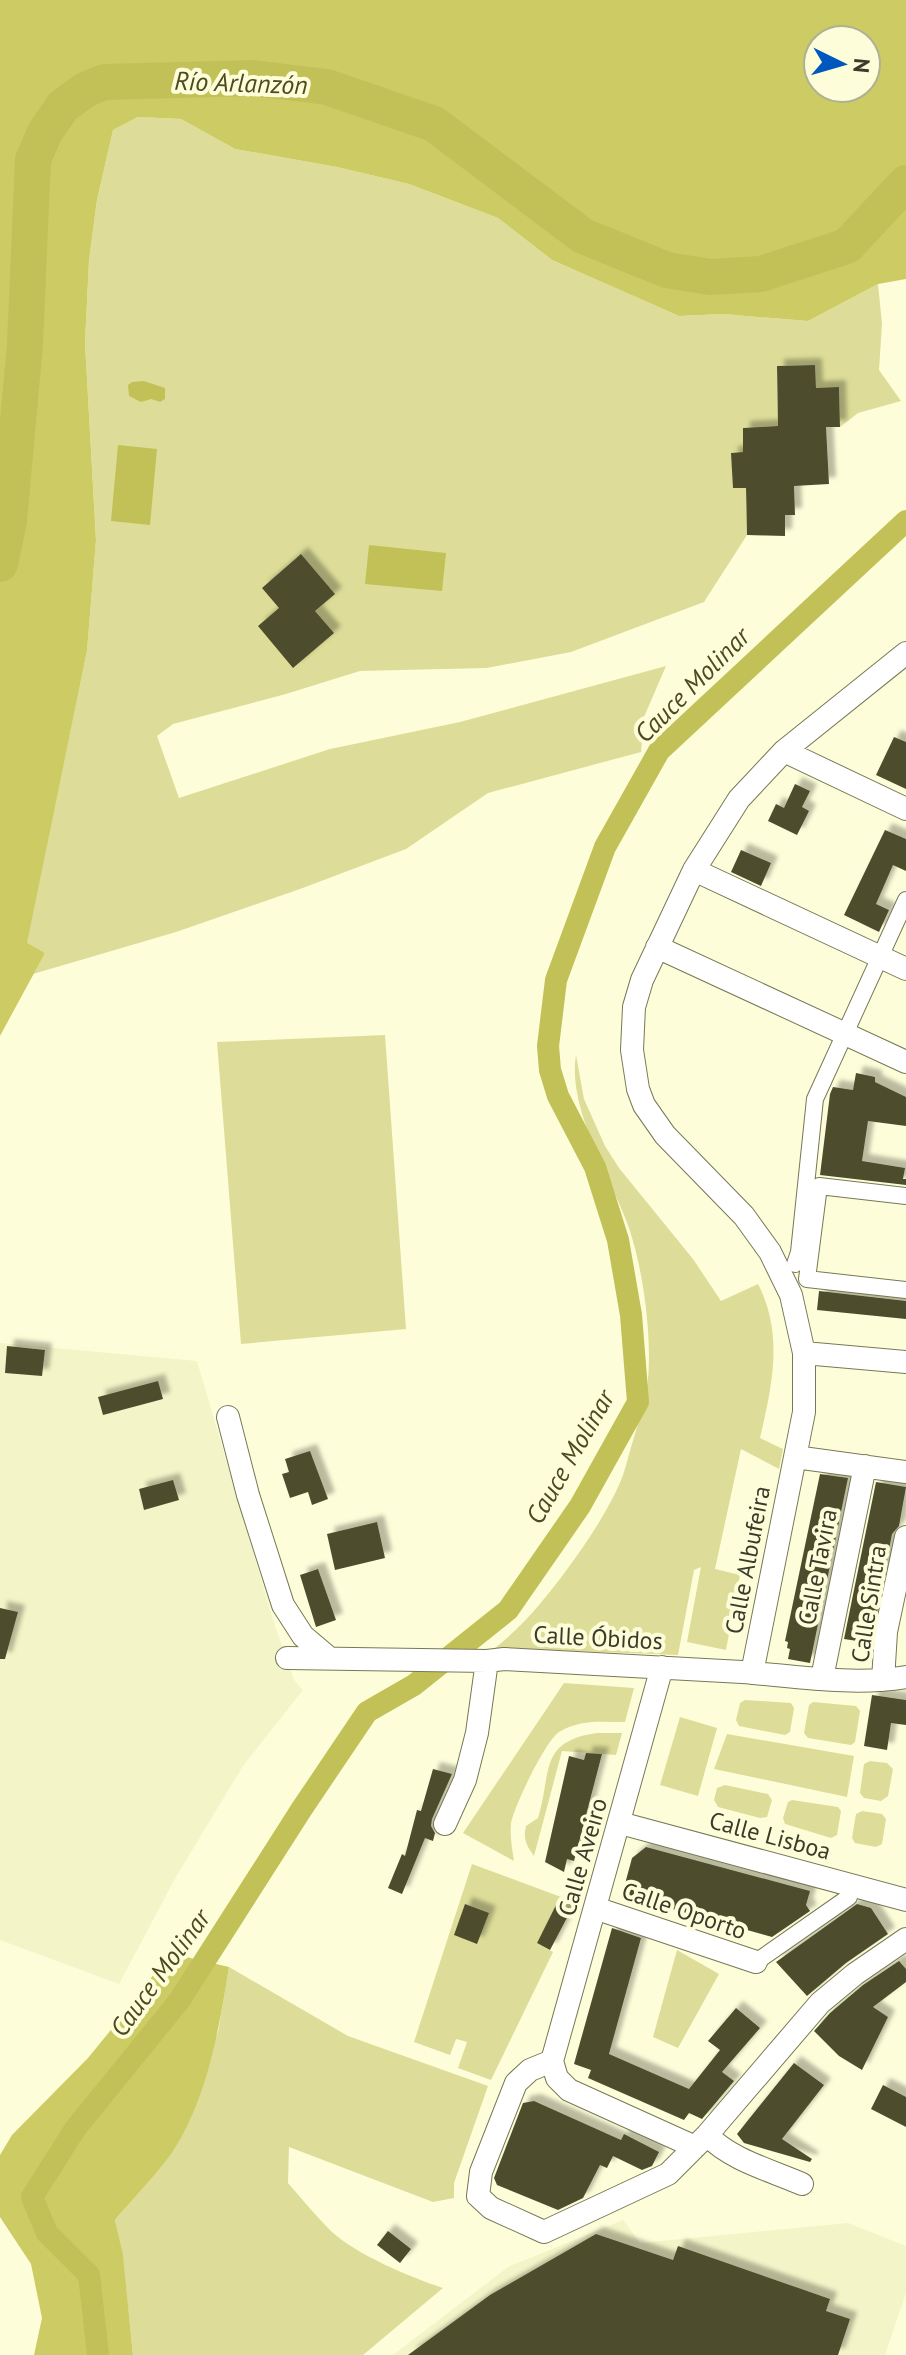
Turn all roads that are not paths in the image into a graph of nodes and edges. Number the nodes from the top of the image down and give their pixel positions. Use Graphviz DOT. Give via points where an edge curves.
graph roads {
  1 [pos="906,653"];
  2 [pos="784,751"];
  3 [pos="906,809"];
  4 [pos="694,870"];
  5 [pos="906,900"];
  6 [pos="657,947"];
  7 [pos="880,957"];
  8 [pos="906,969"];
  9 [pos="845,1034"];
  10 [pos="906,1062"];
  11 [pos="906,1196"];
  12 [pos="795,1264"];
  13 [pos="906,1290"];
  14 [pos="804,1353"];
  15 [pos="906,1362"];
  16 [pos="228,1417"];
  17 [pos="795,1457"];
  18 [pos="865,1466"];
  19 [pos="906,1472"];
  20 [pos="906,1537"];
  21 [pos="287,1658"];
  22 [pos="329,1658"];
  23 [pos="487,1661"];
  24 [pos="662,1667"];
  25 [pos="752,1673"];
  26 [pos="906,1677"];
  27 [pos="822,1678"];
  28 [pos="883,1680"];
  29 [pos="620,1823"];
  30 [pos="445,1824"];
  31 [pos="849,1897"];
  32 [pos="906,1900"];
  33 [pos="595,1908"];
  34 [pos="906,1939"];
  35 [pos="756,1962"];
  36 [pos="552,2061"];
  37 [pos="701,2141"];
  38 [pos="802,2184"];
  1 -- 2 [label="street, Calle Albufeira"];
  2 -- 3 [label="street"];
  2 -- 4 [label="street, Calle Albufeira" via="739,799"];
  4 -- 6 [label="street, Calle Albufeira"];
  4 -- 7 [label="street"];
  5 -- 7 [label="street"];
  6 -- 9 [label="street"];
  6 -- 14 [label="street, Calle Albufeira" via="634,1007 632,1050 638,1089 665,1135 744,1216 770,1252 791,1295"];
  7 -- 8 [label="street"];
  7 -- 9 [label="street"];
  9 -- 10 [label="street"];
  9 -- 12 [label="street" via="815,1099"];
  11 -- 13 [label="street" via="819,1186 807,1279"];
  14 -- 15 [label="street"];
  14 -- 17 [label="street, Calle Albufeira" via="804,1412"];
  16 -- 22 [label="street" via="283,1605 303,1636"];
  17 -- 18 [label="street"];
  17 -- 25 [label="street, Calle Albufeira"];
  18 -- 19 [label="street"];
  18 -- 27 [label="street, Calle Tavira"];
  20 -- 28 [label="street, Calle Sintra" via="886,1632"];
  21 -- 22 [label="street, Calle Óbidos"];
  22 -- 23 [label="street, Calle Óbidos"];
  23 -- 24 [label="street, Calle Óbidos"];
  23 -- 30 [label="street" via="471,1757"];
  24 -- 25 [label="street, Calle Óbidos"];
  24 -- 29 [label="street, Calle Aveiro"];
  25 -- 27 [label="street, Calle Óbidos"];
  26 -- 28 [label="street, Calle Óbidos"];
  27 -- 28 [label="street, Calle Óbidos"];
  29 -- 32 [label="street, Calle Lisboa"];
  29 -- 33 [label="street, Calle Aveiro"];
  31 -- 35 [label="street"];
  33 -- 35 [label="street, Calle Oporto"];
  33 -- 36 [label="street, Calle Aveiro"];
  34 -- 37 [label="street" via="820,2003"];
  36 -- 37 [label="street" via="557,2078 569,2090"];
  36 -- 37 [label="street" via="530,2070 512,2091 478,2187 478,2196 491,2208 544,2232 668,2174"];
  37 -- 38 [label="street"];
}
